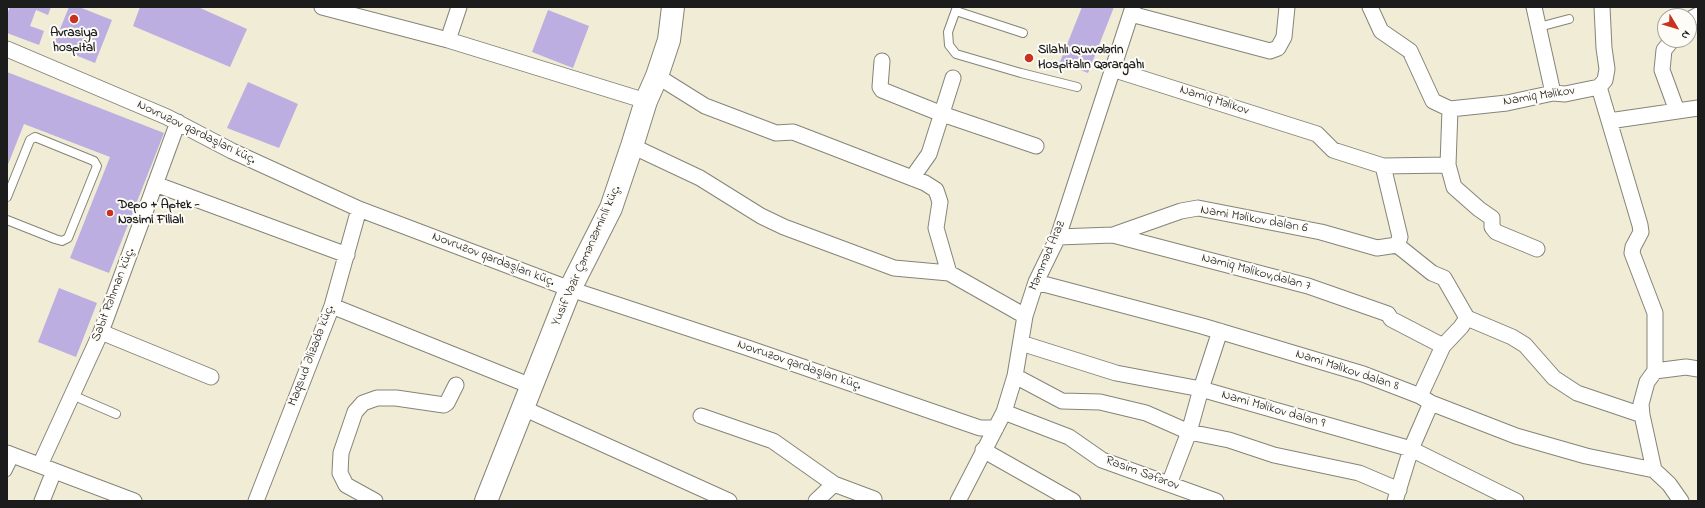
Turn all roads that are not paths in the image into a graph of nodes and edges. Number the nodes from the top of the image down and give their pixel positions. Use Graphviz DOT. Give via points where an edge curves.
graph roads {
  1 [pos="322,7"];
  2 [pos="459,7"];
  3 [pos="673,7"];
  4 [pos="1287,7"];
  5 [pos="1370,7"];
  6 [pos="1534,7"];
  7 [pos="1602,7"];
  8 [pos="957,9"];
  9 [pos="1132,11"];
  10 [pos="1569,20"];
  11 [pos="1539,26"];
  12 [pos="1022,33"];
  13 [pos="448,40"];
  14 [pos="1666,48"];
  15 [pos="7,49"];
  16 [pos="882,61"];
  17 [pos="1112,69"];
  18 [pos="657,76"];
  19 [pos="953,78"];
  20 [pos="1077,87"];
  21 [pos="1599,87"];
  22 [pos="1554,93"];
  23 [pos="646,101"];
  24 [pos="1698,108"];
  25 [pos="1450,109"];
  26 [pos="1678,111"];
  27 [pos="942,114"];
  28 [pos="1609,121"];
  29 [pos="178,122"];
  30 [pos="632,146"];
  31 [pos="1036,146"];
  32 [pos="1448,165"];
  33 [pos="1384,166"];
  34 [pos="912,178"];
  35 [pos="155,184"];
  36 [pos="7,197"];
  37 [pos="360,209"];
  38 [pos="7,220"];
  39 [pos="1113,235"];
  40 [pos="1058,237"];
  41 [pos="1397,245"];
  42 [pos="1537,249"];
  43 [pos="346,255"];
  44 [pos="950,273"];
  45 [pos="1036,282"];
  46 [pos="570,289"];
  47 [pos="332,306"];
  48 [pos="1025,316"];
  49 [pos="1467,318"];
  50 [pos="1220,331"];
  51 [pos="101,332"];
  52 [pos="1021,343"];
  53 [pos="1443,346"];
  54 [pos="1698,368"];
  55 [pos="1654,371"];
  56 [pos="1015,376"];
  57 [pos="211,377"];
  58 [pos="456,385"];
  59 [pos="531,386"];
  60 [pos="1201,389"];
  61 [pos="72,395"];
  62 [pos="1425,400"];
  63 [pos="523,408"];
  64 [pos="1004,412"];
  65 [pos="116,414"];
  66 [pos="1642,415"];
  67 [pos="701,416"];
  68 [pos="996,428"];
  69 [pos="1189,432"];
  70 [pos="1412,449"];
  71 [pos="983,450"];
  72 [pos="11,454"];
  73 [pos="40,465"];
  74 [pos="1654,470"];
  75 [pos="54,471"];
  76 [pos="7,472"];
  77 [pos="834,484"];
  78 [pos="1169,484"];
  79 [pos="1397,496"];
  80 [pos="874,499"];
  81 [pos="42,501"];
  82 [pos="134,501"];
  83 [pos="256,501"];
  84 [pos="375,501"];
  85 [pos="486,501"];
  86 [pos="729,501"];
  87 [pos="816,501"];
  88 [pos="958,501"];
  89 [pos="1073,501"];
  90 [pos="1216,501"];
  91 [pos="1516,501"];
  92 [pos="1681,501"];
  1 -- 13 [label="street"];
  2 -- 13 [label="street"];
  3 -- 18 [label="main road, Yusif Vəzir Çəmənzəminli küç." via="669,40"];
  4 -- 9 [label="street" via="1284,37 1278,48 1270,51"];
  5 -- 25 [label="street" via="1381,30 1410,51 1433,101"];
  6 -- 11 [label="street"];
  7 -- 21 [label="street" via="1606,69 1605,80"];
  8 -- 12 [label="lane"];
  8 -- 20 [label="lane" via="948,32 949,44 956,54"];
  9 -- 17 [label="street, Məmməd Araz"];
  10 -- 11 [label="lane"];
  11 -- 22 [label="street"];
  13 -- 23 [label="street"];
  14 -- 26 [label="street" via="1662,70"];
  15 -- 29 [label="street, Novruzov qardaşları küç."];
  16 -- 27 [label="street" via="882,90"];
  17 -- 33 [label="street, Namiq Məlikov" via="1317,134 1333,150"];
  17 -- 40 [label="street, Məmməd Araz"];
  18 -- 23 [label="main road, Yusif Vəzir Çəmənzəminli küç."];
  18 -- 34 [label="street" via="705,106 776,132 793,132"];
  19 -- 27 [label="street"];
  21 -- 22 [label="street, Namiq Məlikov" via="1565,94"];
  21 -- 28 [label="street"];
  22 -- 25 [label="street, Namiq Məlikov" via="1507,103"];
  23 -- 30 [label="main road, Yusif Vəzir Çəmənzəminli küç."];
  24 -- 26 [label="street"];
  25 -- 32 [label="street"];
  26 -- 28 [label="street"];
  27 -- 31 [label="street"];
  27 -- 34 [label="street" via="929,154"];
  28 -- 55 [label="street" via="1640,225 1632,253 1655,314"];
  29 -- 35 [label="street, Sabit Rəhman küç."];
  29 -- 37 [label="street, Novruzov qardaşları küç." via="232,151"];
  30 -- 44 [label="street" via="700,178 761,216 784,227 894,268"];
  30 -- 46 [label="main road, Yusif Vəzir Çəmənzəminli küç." via="610,208"];
  32 -- 33 [label="street, Namiq Məlikov"];
  32 -- 42 [label="street" via="1454,187 1492,218 1492,227 1496,232"];
  33 -- 41 [label="street" via="1400,237"];
  34 -- 44 [label="street" via="936,190 939,196 936,228"];
  35 -- 43 [label="street"];
  35 -- 51 [label="street, Sabit Rəhman küç."];
  36 -- 38 [label="lane" via="30,140 35,137 94,161 96,166 68,238 62,241 55,239"];
  37 -- 43 [label="street, Maqsud Əlizadə küç."];
  37 -- 46 [label="street, Novruzov qardaşları küç."];
  39 -- 40 [label="street, Namiq Məlikov,dalan 7"];
  39 -- 41 [label="street, Nami Məlikov dalan 6" via="1181,211 1198,208 1322,232 1377,248"];
  39 -- 53 [label="street, Namiq Məlikov,dalan 7" via="1308,286 1388,314 1391,319"];
  40 -- 45 [label="street, Məmməd Araz"];
  41 -- 49 [label="street" via="1444,278"];
  43 -- 47 [label="street, Maqsud Əlizadə küç."];
  44 -- 48 [label="street"];
  45 -- 48 [label="street, Məmməd Araz"];
  45 -- 50 [label="street, Nami Məlikov dalan 8"];
  46 -- 59 [label="main road, Yusif Vəzir Çəmənzəminli küç."];
  46 -- 68 [label="street, Novruzov qardaşları küç." via="980,428"];
  47 -- 59 [label="street"];
  47 -- 83 [label="street, Maqsud Əlizadə küç."];
  48 -- 52 [label="street, Məmməd Araz"];
  49 -- 53 [label="street"];
  49 -- 66 [label="street" via="1525,345 1554,378 1577,393"];
  50 -- 60 [label="street"];
  50 -- 62 [label="street, Nami Məlikov dalan 8" via="1363,374"];
  51 -- 57 [label="street"];
  51 -- 61 [label="street, Sabit Rəhman küç."];
  52 -- 56 [label="street, Məmməd Araz"];
  52 -- 60 [label="street, Nami Məlikov dalan 9" via="1116,373"];
  53 -- 62 [label="street"];
  54 -- 55 [label="street"];
  55 -- 66 [label="street" via="1647,382 1641,404"];
  56 -- 64 [label="street, Məmməd Araz"];
  56 -- 69 [label="street" via="1062,400 1100,402 1146,413"];
  58 -- 84 [label="street" via="444,406 396,398 377,398 363,403 355,412 341,453 340,474 346,485"];
  59 -- 63 [label="main road, Yusif Vəzir Çəmənzəminli küç."];
  60 -- 69 [label="street"];
  60 -- 70 [label="street, Nami Məlikov dalan 9"];
  61 -- 65 [label="lane"];
  61 -- 73 [label="street, Sabit Rəhman küç."];
  62 -- 70 [label="street"];
  62 -- 74 [label="street, Nami Məlikov dalan 8" via="1516,436 1586,456"];
  63 -- 85 [label="main road, Yusif Vəzir Çəmənzəminli küç."];
  63 -- 86 [label="street"];
  64 -- 68 [label="street, Məmməd Araz"];
  64 -- 78 [label="street, Rasim Səfərov" via="1069,437 1102,460"];
  66 -- 74 [label="street"];
  67 -- 77 [label="street" via="773,441"];
  68 -- 71 [label="street, Məmməd Araz"];
  69 -- 78 [label="street"];
  69 -- 79 [label="street" via="1229,440 1274,455 1359,473"];
  70 -- 79 [label="street"];
  70 -- 91 [label="street, Nami Məlikov dalan 9"];
  71 -- 88 [label="street, Məmməd Araz"];
  71 -- 89 [label="street"];
  72 -- 73 [label="street"];
  72 -- 76 [label="lane"];
  73 -- 75 [label="street"];
  74 -- 92 [label="street" via="1669,484"];
  75 -- 81 [label="street"];
  75 -- 82 [label="street"];
  77 -- 80 [label="street"];
  77 -- 87 [label="street"];
  78 -- 90 [label="street, Rasim Səfərov"];
}
